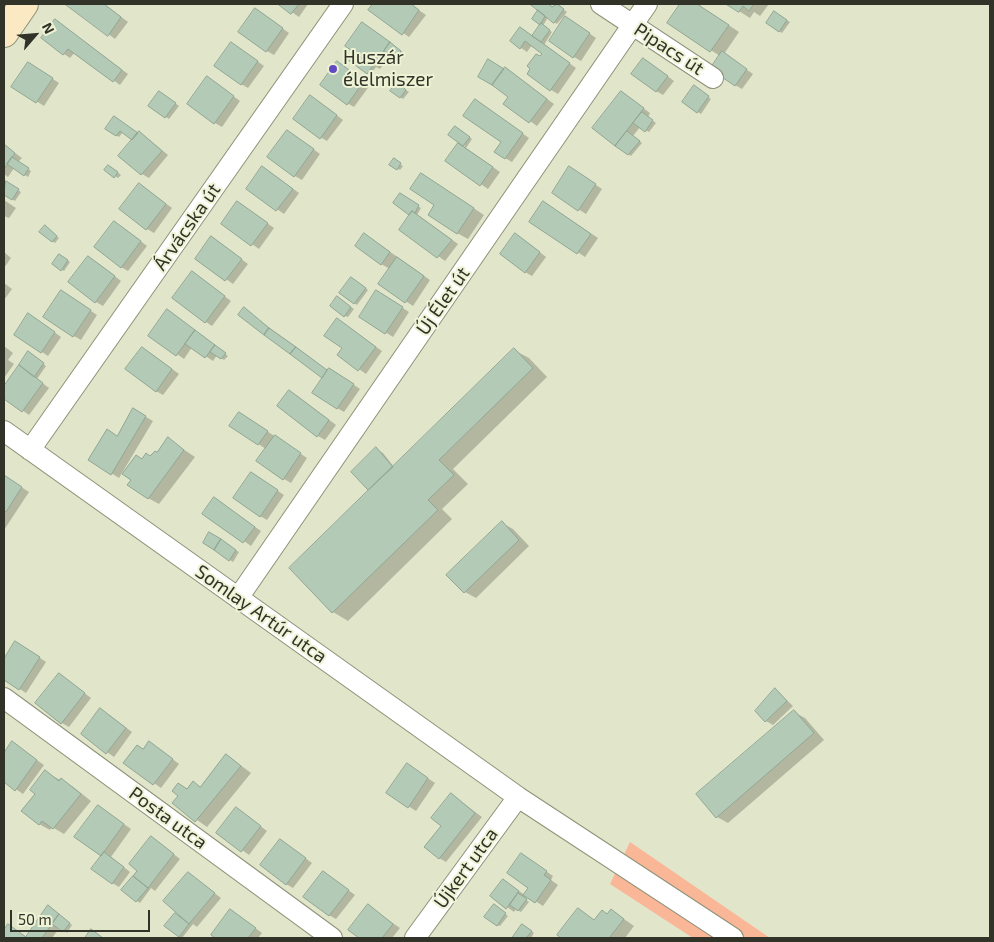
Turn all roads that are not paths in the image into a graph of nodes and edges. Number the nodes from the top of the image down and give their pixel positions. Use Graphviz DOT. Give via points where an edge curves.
graph roads {
  1 [pos="24,4"];
  2 [pos="343,4"];
  3 [pos="601,4"];
  4 [pos="648,4"];
  5 [pos="633,25"];
  6 [pos="4,33"];
  7 [pos="713,78"];
  8 [pos="4,431"];
  9 [pos="30,450"];
  10 [pos="238,598"];
  11 [pos="4,698"];
  12 [pos="518,797"];
  13 [pos="332,938"];
  14 [pos="415,938"];
  15 [pos="733,938"];
  1 -- 6 [label="main road"];
  2 -- 9 [label="street, Árvácska út"];
  3 -- 5 [label="street, Pipacs út"];
  4 -- 5 [label="street, Új Élet út"];
  5 -- 7 [label="street, Pipacs út"];
  5 -- 10 [label="street, Új Élet út"];
  8 -- 9 [label="street, Somlay Artúr utca"];
  9 -- 10 [label="street, Somlay Artúr utca"];
  10 -- 12 [label="street, Somlay Artúr utca"];
  11 -- 13 [label="street, Posta utca"];
  12 -- 14 [label="street, Újkert utca"];
  12 -- 15 [label="street, Somlay Artúr utca"];
}
